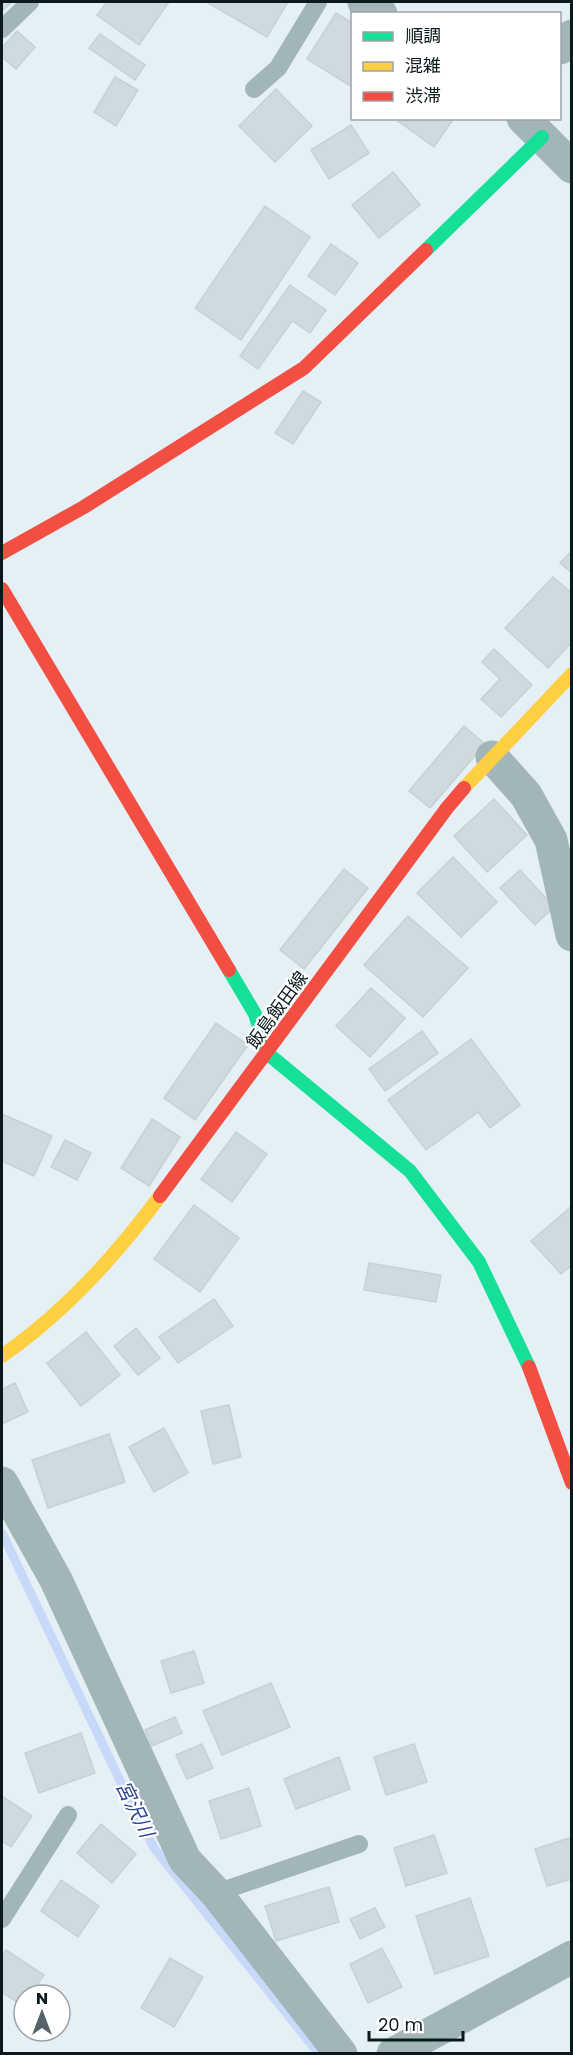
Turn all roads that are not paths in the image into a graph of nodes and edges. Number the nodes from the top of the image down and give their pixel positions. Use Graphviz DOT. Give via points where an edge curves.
graph roads {
  1 [pos="30,2"];
  2 [pos="318,2"];
  3 [pos="364,2"];
  4 [pos="378,12"];
  5 [pos="2,29"];
  6 [pos="572,36"];
  7 [pos="561,47"];
  8 [pos="254,89"];
  9 [pos="533,128"];
  10 [pos="572,167"];
  11 [pos="2,554"];
  12 [pos="2,589"];
  13 [pos="572,674"];
  14 [pos="492,757"];
  15 [pos="572,935"];
  16 [pos="267,1053"];
  17 [pos="2,1356"];
  18 [pos="2,1483"];
  19 [pos="572,1483"];
  20 [pos="68,1815"];
  21 [pos="359,1844"];
  22 [pos="216,1893"];
  23 [pos="2,1919"];
  24 [pos="572,1957"];
  25 [pos="341,2054"];
  26 [pos="393,2054"];
  1 -- 5 [label="lane"];
  2 -- 8 [label="lane" via="278,68"];
  3 -- 4 [label="street"];
  6 -- 7 [label="street"];
  9 -- 10 [label="street"];
  9 -- 11 [label="street" via="304,368"];
  12 -- 16 [label="street" via="255,1014"];
  13 -- 14 [label="street, 飯島飯田線"];
  14 -- 15 [label="street" via="526,795 551,840"];
  14 -- 16 [label="street, 飯島飯田線" via="447,808"];
  16 -- 17 [label="street, 飯島飯田線" via="133,1233 86,1287 28,1339"];
  16 -- 19 [label="street" via="410,1171 479,1262 530,1368"];
  18 -- 22 [label="street" via="56,1580 185,1860"];
  20 -- 23 [label="lane"];
  21 -- 22 [label="lane"];
  22 -- 25 [label="street"];
  24 -- 26 [label="street"];
}
